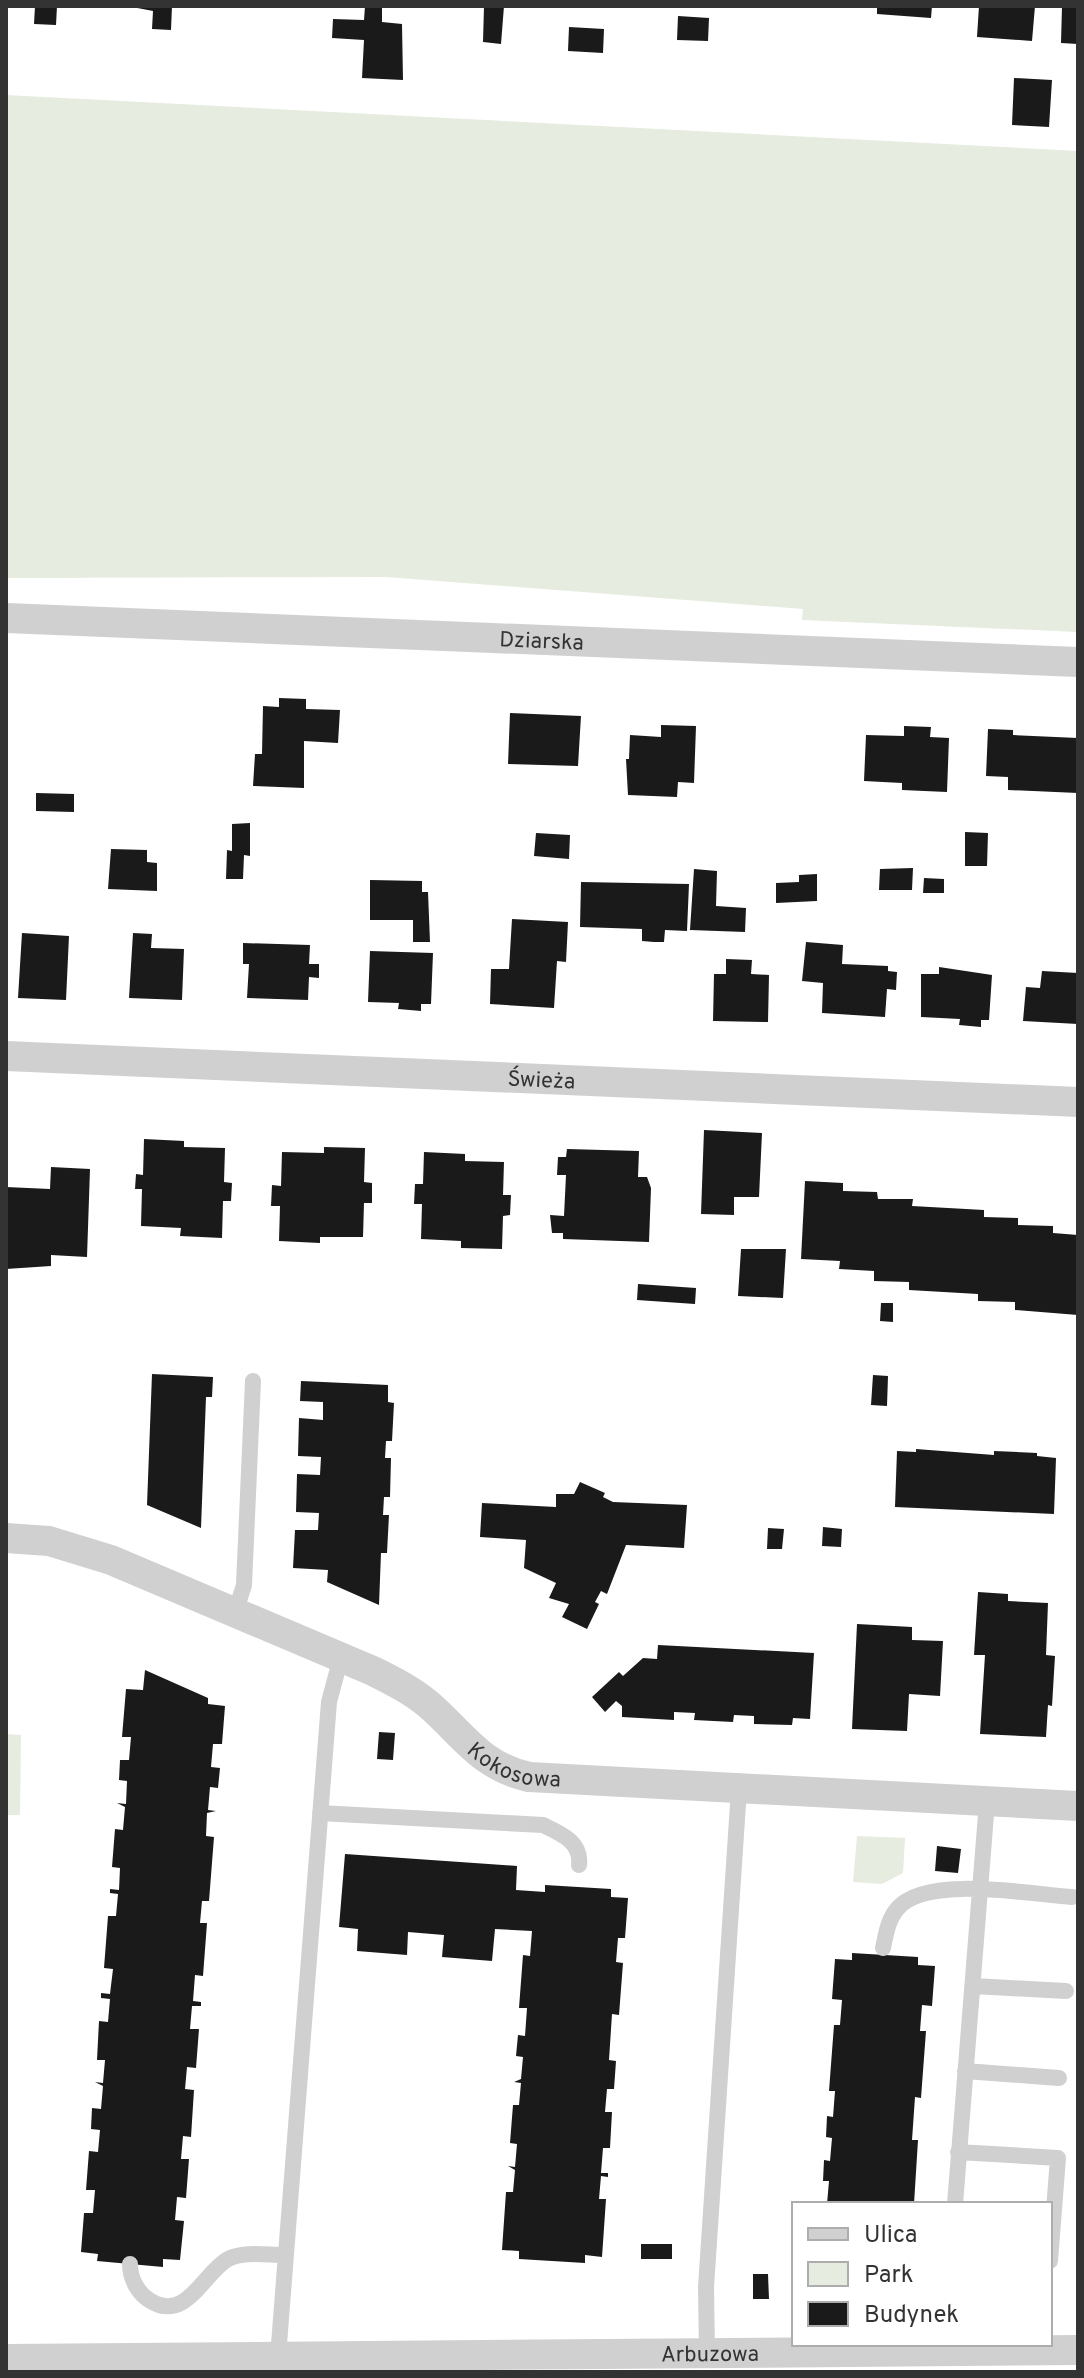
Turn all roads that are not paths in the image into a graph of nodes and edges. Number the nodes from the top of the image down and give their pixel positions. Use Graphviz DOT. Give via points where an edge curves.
graph roads {
  1 [pos="6,618"];
  2 [pos="1078,662"];
  3 [pos="6,1056"];
  4 [pos="1078,1102"];
  5 [pos="253,1381"];
  6 [pos="6,1538"];
  7 [pos="236,1610"];
  8 [pos="341,1657"];
  9 [pos="739,1789"];
  10 [pos="987,1802"];
  11 [pos="1078,1806"];
  12 [pos="320,1813"];
  13 [pos="579,1865"];
  14 [pos="980,1891"];
  15 [pos="1072,1897"];
  16 [pos="883,1948"];
  17 [pos="974,1986"];
  18 [pos="1066,1991"];
  19 [pos="965,2071"];
  20 [pos="1059,2078"];
  21 [pos="958,2152"];
  22 [pos="955,2202"];
  23 [pos="1052,2235"];
  24 [pos="283,2255"];
  25 [pos="130,2264"];
  26 [pos="1078,2350"];
  27 [pos="707,2351"];
  28 [pos="278,2357"];
  29 [pos="6,2359"];
  30 [pos="455,2363"];
  1 -- 2 [label="street, Dziarska"];
  3 -- 4 [label="street, Świeża"];
  5 -- 7 [label="lane" via="244,1585"];
  6 -- 7 [label="street, Kokosowa" via="49,1541 96,1555"];
  7 -- 8 [label="street, Kokosowa"];
  8 -- 9 [label="street, Kokosowa" via="406,1687 503,1771 529,1777"];
  8 -- 12 [label="lane" via="329,1702"];
  9 -- 10 [label="street, Kokosowa"];
  9 -- 27 [label="lane" via="706,2287"];
  10 -- 11 [label="street, Kokosowa"];
  10 -- 14 [label="lane"];
  12 -- 13 [label="lane" via="543,1825 574,1844"];
  12 -- 24 [label="lane"];
  14 -- 15 [label="lane"];
  14 -- 16 [label="lane" via="940,1888 905,1901 889,1922"];
  14 -- 17 [label="lane"];
  17 -- 18 [label="lane"];
  17 -- 19 [label="lane"];
  19 -- 20 [label="lane"];
  19 -- 21 [label="lane"];
  21 -- 22 [label="lane"];
  21 -- 23 [label="lane" via="1058,2158"];
  24 -- 25 [label="lane" via="230,2258 199,2291 170,2305 144,2297"];
  24 -- 28 [label="lane"];
  26 -- 27 [label="street, Arbuzowa"];
  27 -- 30 [label="street, Arbuzowa"];
  28 -- 29 [label="street, Arbuzowa"];
  28 -- 30 [label="street, Arbuzowa"];
}
